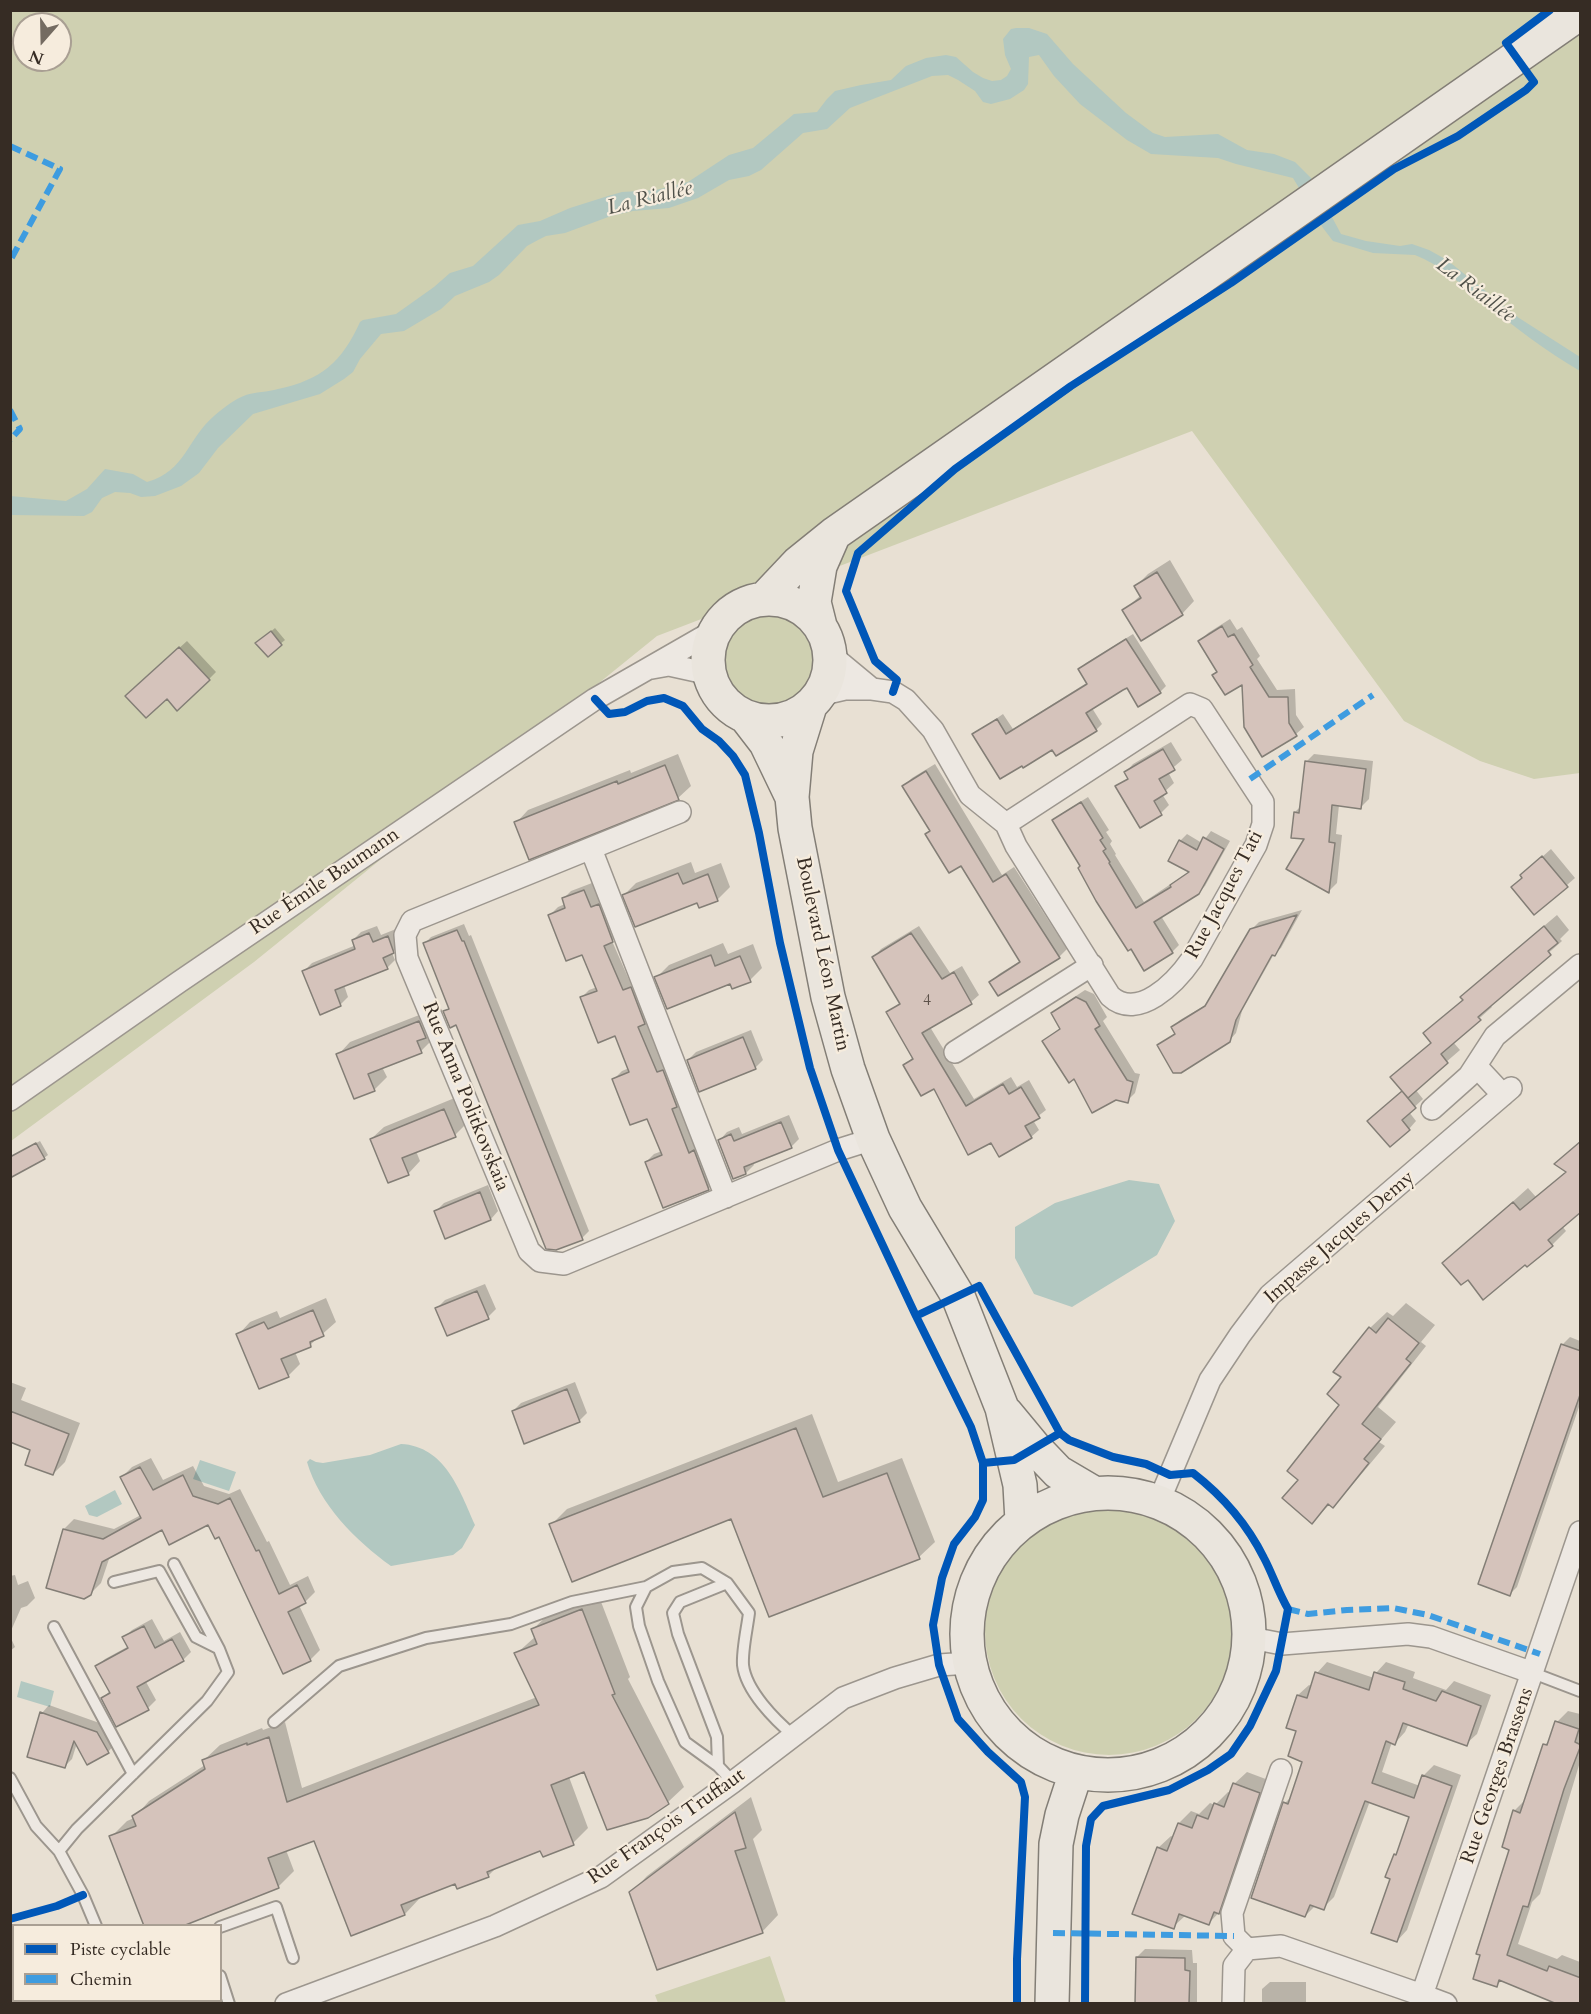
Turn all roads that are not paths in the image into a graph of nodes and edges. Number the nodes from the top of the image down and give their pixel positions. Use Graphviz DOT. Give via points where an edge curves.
graph roads {
  1 [pos="1564,16"];
  2 [pos="834,534"];
  3 [pos="764,599"];
  4 [pos="717,629"];
  5 [pos="825,640"];
  6 [pos="643,670"];
  7 [pos="710,674"];
  8 [pos="872,689"];
  9 [pos="814,701"];
  10 [pos="746,717"];
  11 [pos="792,797"];
  12 [pos="680,812"];
  13 [pos="1006,824"];
  14 [pos="591,849"];
  15 [pos="1092,965"];
  16 [pos="1581,965"];
  17 [pos="955,1052"];
  18 [pos="1476,1066"];
  19 [pos="10,1100"];
  20 [pos="1432,1109"];
  21 [pos="873,1138"];
  22 [pos="726,1197"];
  23 [pos="1002,1408"];
  24 [pos="1092,1492"];
  25 [pos="1159,1501"];
  26 [pos="1022,1521"];
  27 [pos="1581,1532"];
  28 [pos="174,1564"];
  29 [pos="114,1582"];
  30 [pos="727,1583"];
  31 [pos="646,1587"];
  32 [pos="54,1627"];
  33 [pos="1251,1638"];
  34 [pos="219,1649"];
  35 [pos="969,1663"];
  36 [pos="1533,1673"];
  37 [pos="1581,1691"];
  38 [pos="274,1722"];
  39 [pos="794,1736"];
  40 [pos="718,1766"];
  41 [pos="1281,1770"];
  42 [pos="1076,1772"];
  43 [pos="133,1774"];
  44 [pos="10,1778"];
  45 [pos="733,1782"];
  46 [pos="59,1851"];
  47 [pos="95,1924"];
  48 [pos="222,1926"];
  49 [pos="1247,1949"];
  50 [pos="293,1958"];
  51 [pos="222,1982"];
  52 [pos="1422,1995"];
  53 [pos="230,2004"];
  54 [pos="286,2004"];
  55 [pos="1053,2004"];
  56 [pos="1233,2004"];
  57 [pos="1446,2004"];
  1 -- 2 [label="main road" via="1332,187"];
  2 -- 3 [label="main road" via="798,563"];
  2 -- 5 [label="main road" via="820,566 814,602"];
  3 -- 4 [label="main road" via="729,614"];
  3 -- 5 [label="main road" via="796,605 809,614"];
  4 -- 6 [label="street, Rue Émile Baumann"];
  4 -- 7 [label="main road" via="710,643"];
  5 -- 8 [label="street"];
  5 -- 9 [label="main road" via="830,669"];
  6 -- 7 [label="street, Rue Émile Baumann" via="669,665"];
  6 -- 19 [label="street, Rue Émile Baumann" via="209,961"];
  7 -- 10 [label="main road" via="717,692"];
  8 -- 9 [label="street" via="845,689"];
  8 -- 13 [label="street, Rue Jacques Tati" via="893,692 906,700 933,730 970,795"];
  9 -- 10 [label="main road" via="795,716 780,720"];
  9 -- 11 [label="main road, Boulevard Léon Martin" via="796,751"];
  10 -- 11 [label="main road, Boulevard Léon Martin" via="766,743"];
  11 -- 21 [label="main road, Boulevard Léon Martin" via="828,997"];
  12 -- 14 [label="street, Rue Anna Politkovskaia"];
  13 -- 15 [label="street, Rue Jacques Tati"];
  13 -- 15 [label="street, Rue Jacques Tati" via="1190,704 1202,709 1254,787 1263,802 1263,824 1256,845 1183,972 1148,1000 1124,1005 1110,996"];
  14 -- 22 [label="street"];
  14 -- 22 [label="street, Rue Anna Politkovskaia" via="412,921 405,935 407,958 529,1251 540,1261 564,1264"];
  15 -- 17 [label="street"];
  16 -- 18 [label="street" via="1495,1036"];
  18 -- 20 [label="street"];
  18 -- 25 [label="street, Impasse Jacques Demy" via="1507,1092 1270,1295 1210,1380"];
  21 -- 22 [label="street, Rue Anna Politkovskaia"];
  21 -- 23 [label="main road, Boulevard Léon Martin" via="905,1208 940,1305"];
  23 -- 24 [label="main road, Boulevard Léon Martin" via="1058,1472"];
  23 -- 26 [label="main road, Boulevard Léon Martin" via="1020,1485"];
  24 -- 25 [label="main road" via="1126,1492"];
  24 -- 26 [label="main road" via="1055,1502"];
  25 -- 33 [label="main road" via="1197,1522 1227,1555 1246,1595"];
  26 -- 35 [label="main road" via="994,1549 975,1584 966,1623"];
  27 -- 36 [label="street, Rue Georges Brassens"];
  28 -- 34 [label="lane"];
  29 -- 34 [label="lane" via="159,1571 196,1637"];
  30 -- 31 [label="lane" via="702,1568 673,1572"];
  30 -- 39 [label="lane" via="749,1613 745,1676 771,1717"];
  30 -- 40 [label="lane" via="680,1602 673,1613 717,1737"];
  31 -- 38 [label="lane" via="572,1602 510,1624 426,1638 339,1666"];
  31 -- 40 [label="lane" via="636,1607 658,1681 685,1742"];
  32 -- 43 [label="lane"];
  33 -- 36 [label="street" via="1282,1644 1408,1634 1431,1637"];
  33 -- 42 [label="main road" via="1244,1680 1224,1717 1195,1747 1159,1767 1118,1776"];
  34 -- 43 [label="lane" via="228,1672 207,1701"];
  35 -- 39 [label="street, Rue François Truffaut" via="939,1665 843,1698"];
  35 -- 42 [label="main road" via="983,1701 1006,1733 1039,1757"];
  36 -- 37 [label="lane"];
  36 -- 52 [label="street, Rue Georges Brassens"];
  39 -- 45 [label="street, Rue François Truffaut"];
  40 -- 45 [label="lane"];
  41 -- 49 [label="street" via="1233,1913 1234,1936"];
  42 -- 55 [label="main road" via="1056,1844"];
  43 -- 46 [label="lane"];
  44 -- 46 [label="lane" via="36,1826"];
  45 -- 54 [label="street, Rue François Truffaut" via="601,1878 495,1926"];
  46 -- 47 [label="lane"];
  48 -- 50 [label="lane" via="276,1907"];
  49 -- 52 [label="street" via="1281,1946"];
  49 -- 56 [label="street" via="1234,1966"];
  51 -- 53 [label="lane"];
  52 -- 57 [label="street"];
}
